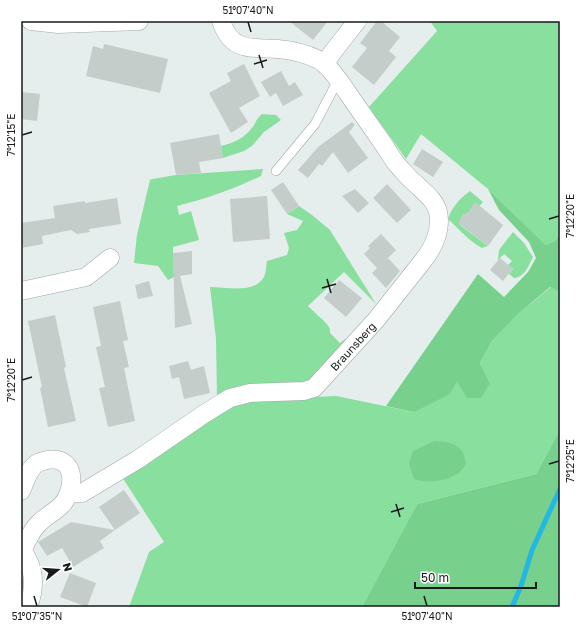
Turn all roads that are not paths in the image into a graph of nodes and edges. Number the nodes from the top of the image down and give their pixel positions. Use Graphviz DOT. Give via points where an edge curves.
graph roads {
  1 [pos="24,21"];
  2 [pos="31,21"];
  3 [pos="139,21"];
  4 [pos="221,21"];
  5 [pos="357,21"];
  6 [pos="21,26"];
  7 [pos="325,64"];
  8 [pos="338,80"];
  9 [pos="276,171"];
  10 [pos="110,258"];
  11 [pos="21,291"];
  12 [pos="21,491"];
  13 [pos="69,493"];
  14 [pos="22,550"];
  15 [pos="28,607"];
  1 -- 6 [label="street"];
  2 -- 3 [label="street" via="58,24"];
  4 -- 7 [label="street, Braunsberg" via="230,38 244,47 290,51"];
  5 -- 7 [label="street"];
  7 -- 8 [label="street, Braunsberg"];
  8 -- 9 [label="lane" via="315,124"];
  8 -- 13 [label="street, Braunsberg" via="399,167 435,203 439,220 437,236 430,253 376,320 314,388 304,391 250,393 230,398 82,493"];
  10 -- 11 [label="street" via="86,277"];
  12 -- 13 [label="street" via="36,464 54,459 61,461 70,470 72,476"];
  13 -- 14 [label="street" via="62,506 46,516 34,529"];
  14 -- 15 [label="street" via="29,560 34,579"];
}
